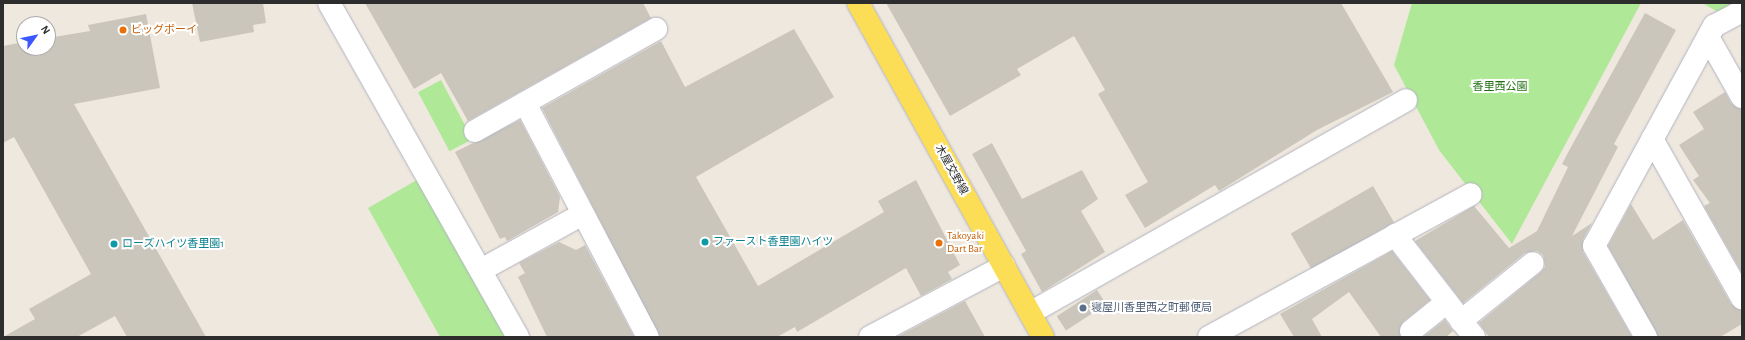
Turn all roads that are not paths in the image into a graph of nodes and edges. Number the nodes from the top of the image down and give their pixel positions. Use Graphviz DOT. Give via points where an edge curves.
graph roads {
  1 [pos="329,3"];
  2 [pos="858,3"];
  3 [pos="1742,11"];
  4 [pos="656,29"];
  5 [pos="1708,37"];
  6 [pos="1742,97"];
  7 [pos="1406,100"];
  8 [pos="524,103"];
  9 [pos="475,131"];
  10 [pos="1652,139"];
  11 [pos="1471,194"];
  12 [pos="583,214"];
  13 [pos="1395,235"];
  14 [pos="1533,263"];
  15 [pos="1004,266"];
  16 [pos="481,270"];
  17 [pos="1742,298"];
  18 [pos="1447,302"];
  19 [pos="1030,313"];
  20 [pos="1467,329"];
  21 [pos="1411,331"];
  22 [pos="518,337"];
  23 [pos="648,337"];
  24 [pos="870,337"];
  25 [pos="1043,337"];
  26 [pos="1209,337"];
  27 [pos="1646,337"];
  1 -- 16 [label="street"];
  2 -- 15 [label="main road, 木屋交野線"];
  3 -- 5 [label="street" via="1714,26"];
  4 -- 8 [label="street"];
  5 -- 6 [label="street"];
  5 -- 10 [label="street"];
  7 -- 19 [label="street"];
  8 -- 9 [label="street"];
  8 -- 12 [label="street"];
  10 -- 17 [label="street"];
  10 -- 27 [label="street" via="1594,246"];
  11 -- 13 [label="street"];
  12 -- 16 [label="street"];
  12 -- 23 [label="street"];
  13 -- 18 [label="street"];
  13 -- 26 [label="street"];
  14 -- 20 [label="street"];
  15 -- 19 [label="main road, 木屋交野線"];
  15 -- 24 [label="street"];
  16 -- 22 [label="street"];
  18 -- 20 [label="street"];
  18 -- 21 [label="street"];
  19 -- 25 [label="main road, 木屋交野線"];
}
